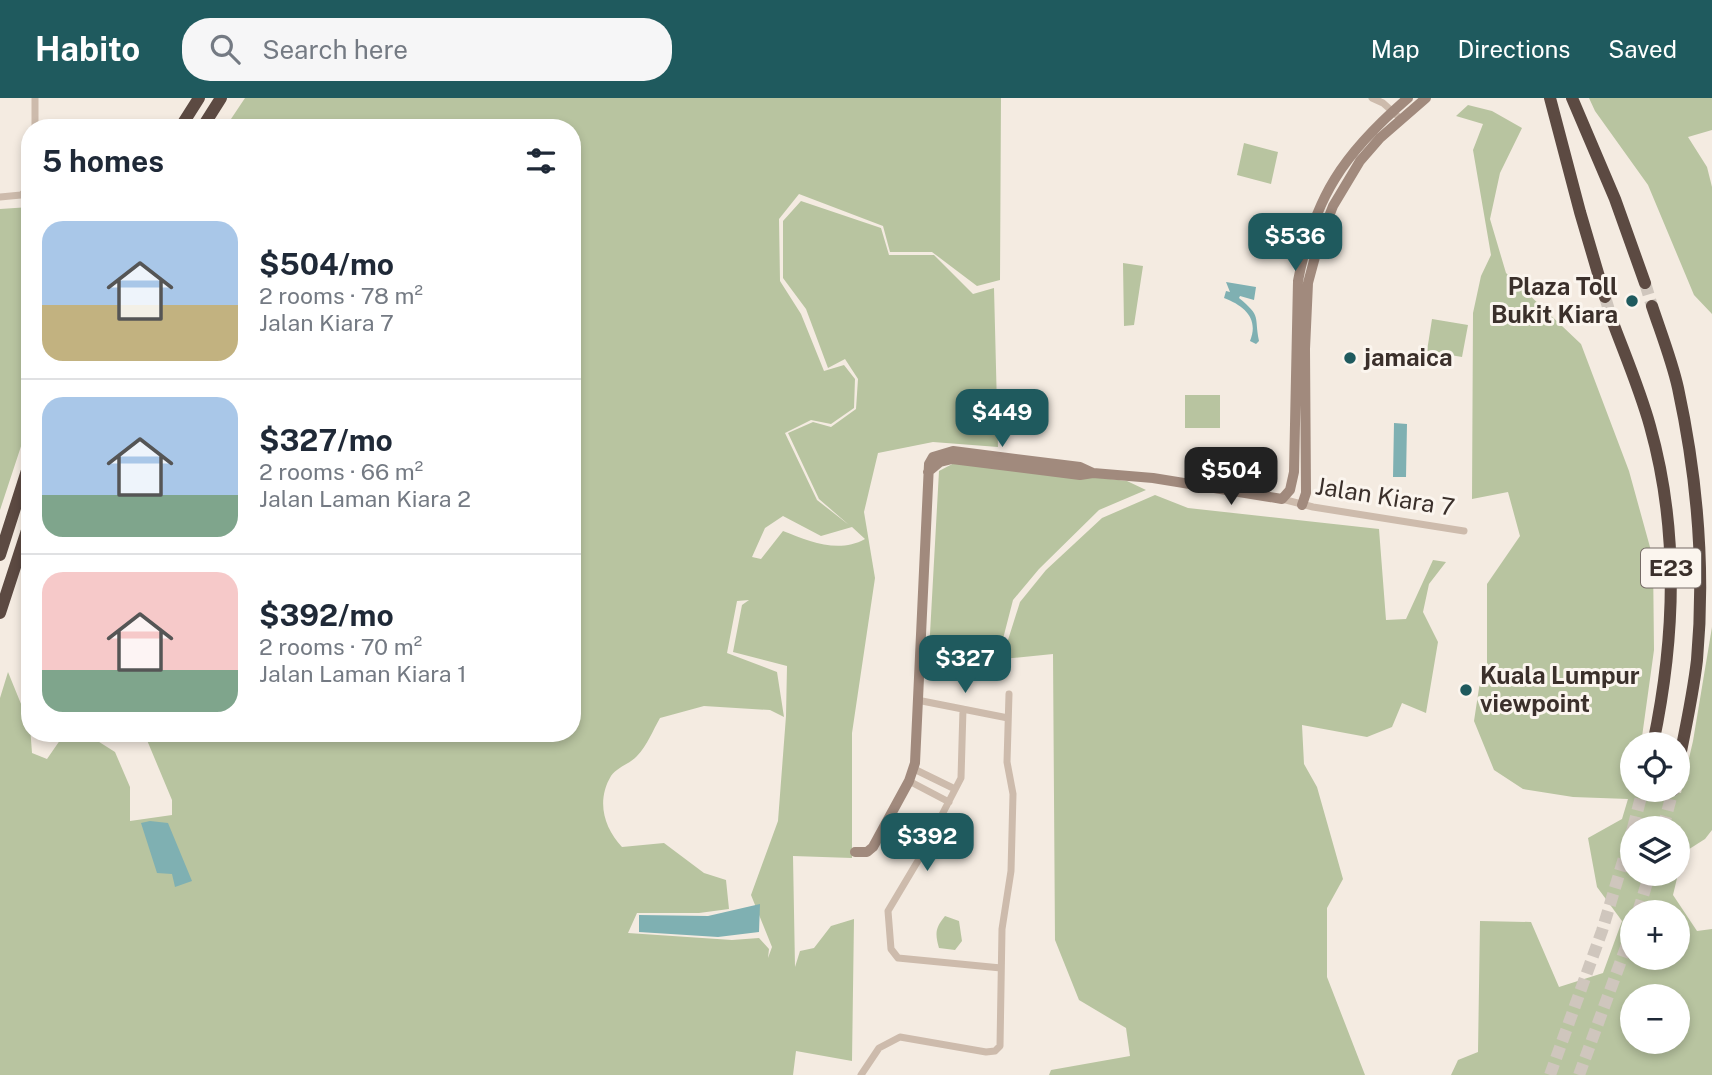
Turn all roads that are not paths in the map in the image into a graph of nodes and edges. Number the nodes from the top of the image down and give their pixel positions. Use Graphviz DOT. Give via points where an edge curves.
graph roads {
  1 [pos="35,98"];
  2 [pos="199,98"];
  3 [pos="221,98"];
  4 [pos="1372,98"];
  5 [pos="1408,98"];
  6 [pos="1426,98"];
  7 [pos="1550,98"];
  8 [pos="1572,98"];
  9 [pos="1393,111"];
  10 [pos="35,119"];
  11 [pos="186,119"];
  12 [pos="208,119"];
  13 [pos="1402,120"];
  14 [pos="21,195"];
  15 [pos="0,197"];
  16 [pos="1645,283"];
  17 [pos="1605,297"];
  18 [pos="1652,306"];
  19 [pos="1612,320"];
  20 [pos="21,489"];
  21 [pos="1282,499"];
  22 [pos="1301,505"];
  23 [pos="1464,531"];
  24 [pos="21,549"];
  25 [pos="0,555"];
  26 [pos="0,613"];
  27 [pos="1009,694"];
  28 [pos="917,700"];
  29 [pos="963,709"];
  30 [pos="1009,718"];
  31 [pos="1656,732"];
  32 [pos="1684,732"];
  33 [pos="914,769"];
  34 [pos="909,780"];
  35 [pos="955,789"];
  36 [pos="949,802"];
  37 [pos="855,852"];
  38 [pos="1000,968"];
  39 [pos="861,1075"];
  1 -- 10 [label="street"];
  2 -- 11 [label="highway"];
  3 -- 12 [label="highway"];
  4 -- 9 [label="street"];
  5 -- 9 [label="main road"];
  6 -- 13 [label="main road"];
  7 -- 17 [label="highway"];
  8 -- 16 [label="highway"];
  9 -- 13 [label="street"];
  9 -- 21 [label="main road" via="1351,153 1328,189 1303,256 1298,281 1294,472 1290,491"];
  13 -- 22 [label="main road" via="1360,161 1333,206 1308,283 1306,493"];
  14 -- 15 [label="street"];
  18 -- 32 [label="highway, E23" via="1678,387 1695,498 1700,595 1696,662"];
  19 -- 31 [label="highway, E23" via="1650,426 1665,497 1671,599"];
  20 -- 25 [label="highway"];
  21 -- 22 [label="street, Jalan Kiara 7"];
  21 -- 28 [label="main road, Jalan Kiara 7" via="953,451 933,457 928,472"];
  22 -- 23 [label="street, Jalan Kiara 7"];
  24 -- 26 [label="highway"];
  27 -- 30 [label="street"];
  28 -- 29 [label="street"];
  28 -- 33 [label="main road"];
  29 -- 30 [label="street"];
  29 -- 35 [label="street" via="961,778"];
  30 -- 38 [label="street" via="1006,762 1013,794 1011,871"];
  33 -- 34 [label="main road"];
  33 -- 35 [label="street"];
  34 -- 36 [label="street"];
  34 -- 37 [label="main road" via="873,847"];
  35 -- 36 [label="street"];
  36 -- 38 [label="street" via="888,911 891,949 898,958"];
  38 -- 39 [label="street" via="1000,1046 995,1051 900,1037 879,1048"];
}
